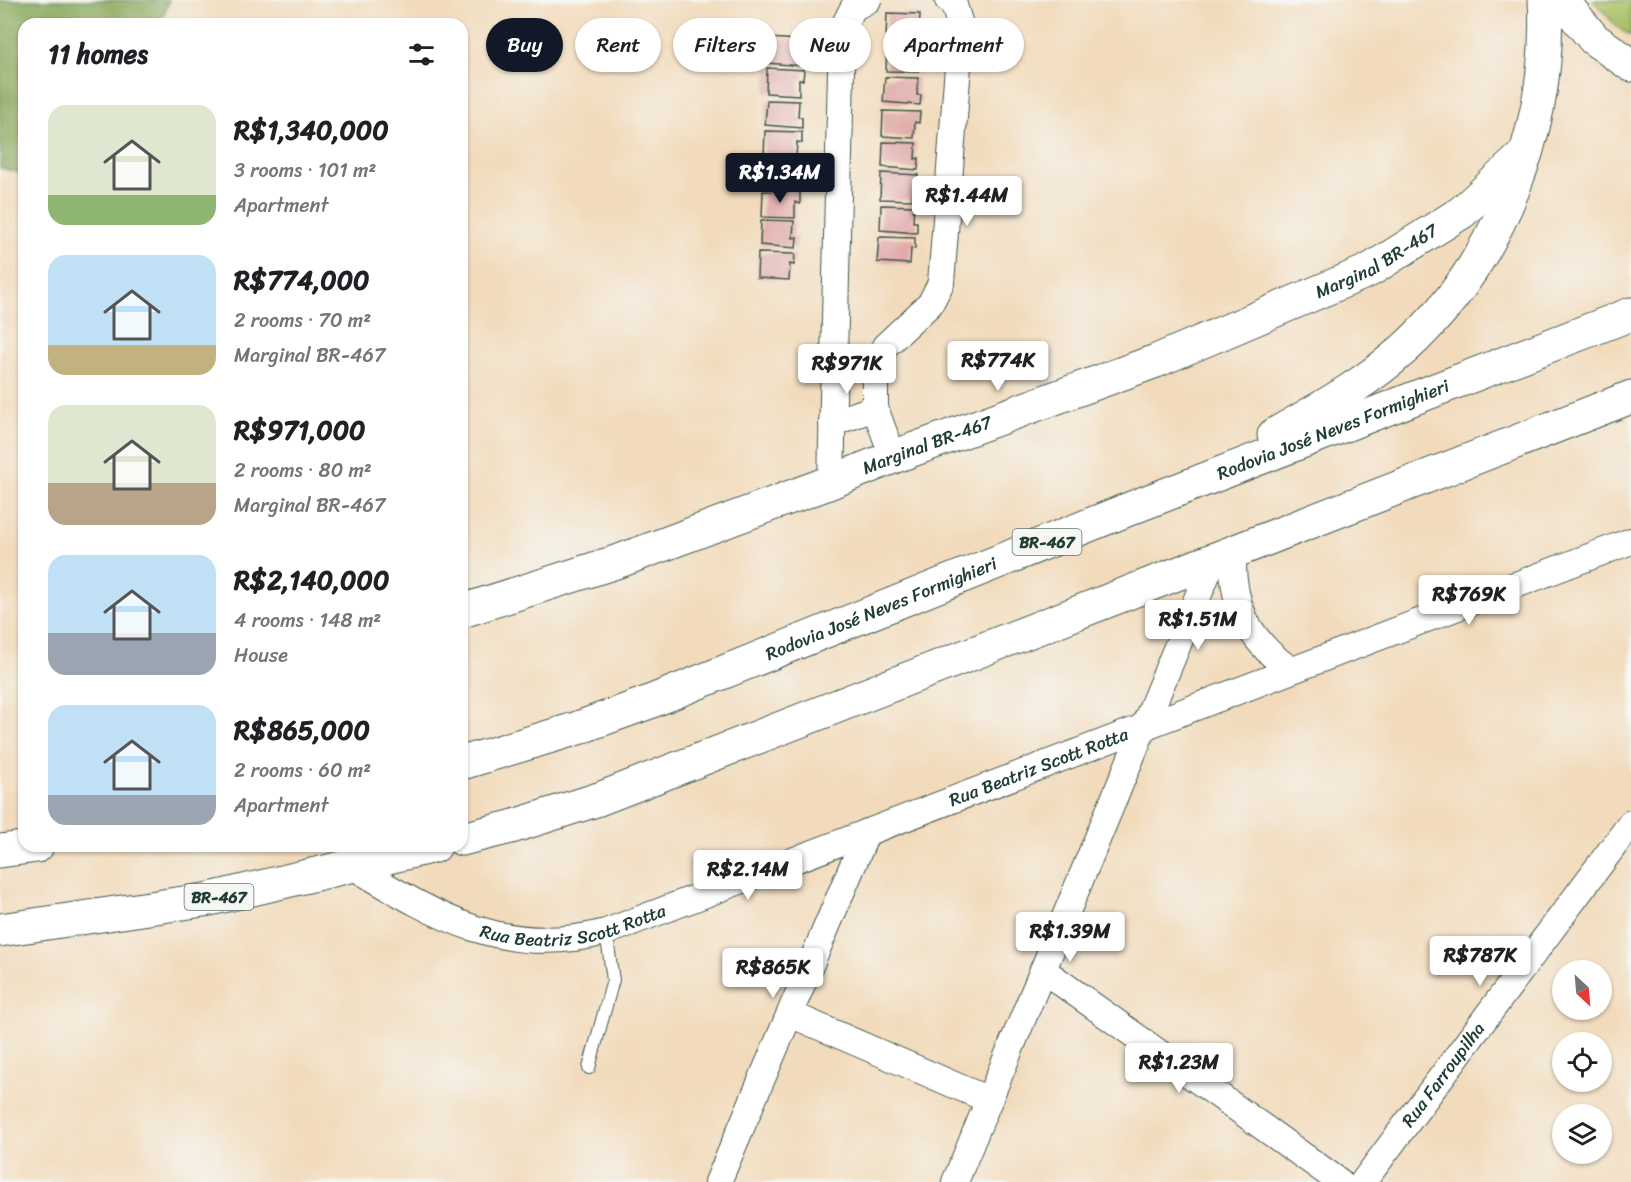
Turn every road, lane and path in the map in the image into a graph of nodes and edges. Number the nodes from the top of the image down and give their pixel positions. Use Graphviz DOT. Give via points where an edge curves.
graph roads {
  1 [pos="868,0"];
  2 [pos="948,0"];
  3 [pos="1545,0"];
  4 [pos="1562,0"];
  5 [pos="1631,66"];
  6 [pos="1526,153"];
  7 [pos="1631,314"];
  8 [pos="1631,397"];
  9 [pos="875,408"];
  10 [pos="832,423"];
  11 [pos="893,457"];
  12 [pos="831,482"];
  13 [pos="1139,505"];
  14 [pos="1631,541"];
  15 [pos="1223,557"];
  16 [pos="468,609"];
  17 [pos="1291,670"];
  18 [pos="1144,726"];
  19 [pos="468,761"];
  20 [pos="1631,823"];
  21 [pos="18,832"];
  22 [pos="867,832"];
  23 [pos="0,837"];
  24 [pos="468,838"];
  25 [pos="18,849"];
  26 [pos="0,851"];
  27 [pos="412,852"];
  28 [pos="354,867"];
  29 [pos="0,930"];
  30 [pos="606,932"];
  31 [pos="1043,970"];
  32 [pos="790,1014"];
  33 [pos="589,1068"];
  34 [pos="989,1100"];
  35 [pos="718,1182"];
  36 [pos="955,1182"];
  37 [pos="1340,1182"];
  38 [pos="1363,1182"];
  1 -- 10 [label="street" via="853,8 842,30"];
  2 -- 9 [label="street" via="954,5 961,28 941,283 930,304 885,346 875,368"];
  3 -- 6 [label="main road" via="1542,78"];
  4 -- 5 [label="main road" via="1594,39"];
  6 -- 11 [label="main road, Marginal BR-467" via="1462,212 1370,270 1156,361"];
  6 -- 13 [label="main road" via="1490,239 1435,318 1404,349 1358,386 1271,437"];
  7 -- 13 [label="main road, Rodovia José Neves Formighieri / BR-467"];
  8 -- 15 [label="main road"];
  9 -- 10 [label="street"];
  9 -- 11 [label="street"];
  10 -- 12 [label="street"];
  11 -- 12 [label="main road, Marginal BR-467"];
  12 -- 16 [label="main road, Marginal BR-467" via="622,560"];
  13 -- 19 [label="main road, Rodovia José Neves Formighieri / BR-467" via="647,703"];
  14 -- 17 [label="street"];
  15 -- 17 [label="street" via="1232,572 1239,609 1248,626 1260,644"];
  15 -- 18 [label="street, Rua Beatriz Scott Rotta"];
  15 -- 24 [label="main road" via="599,799"];
  17 -- 18 [label="street"];
  18 -- 22 [label="street, Rua Beatriz Scott Rotta"];
  18 -- 31 [label="street, Rua Beatriz Scott Rotta"];
  20 -- 38 [label="street, Rua Farroupilha"];
  21 -- 23 [label="main road"];
  22 -- 30 [label="street, Rua Beatriz Scott Rotta"];
  22 -- 32 [label="street"];
  25 -- 26 [label="main road"];
  27 -- 28 [label="main road, BR-467"];
  28 -- 29 [label="main road, BR-467" via="210,899"];
  28 -- 30 [label="street, Rua Beatriz Scott Rotta" via="425,909 494,935 545,941"];
  30 -- 33 [label="lane" via="613,980"];
  31 -- 34 [label="street, Rua Beatriz Scott Rotta"];
  31 -- 37 [label="street"];
  32 -- 34 [label="street"];
  32 -- 35 [label="street"];
  34 -- 36 [label="street, Rua Beatriz Scott Rotta"];
}
